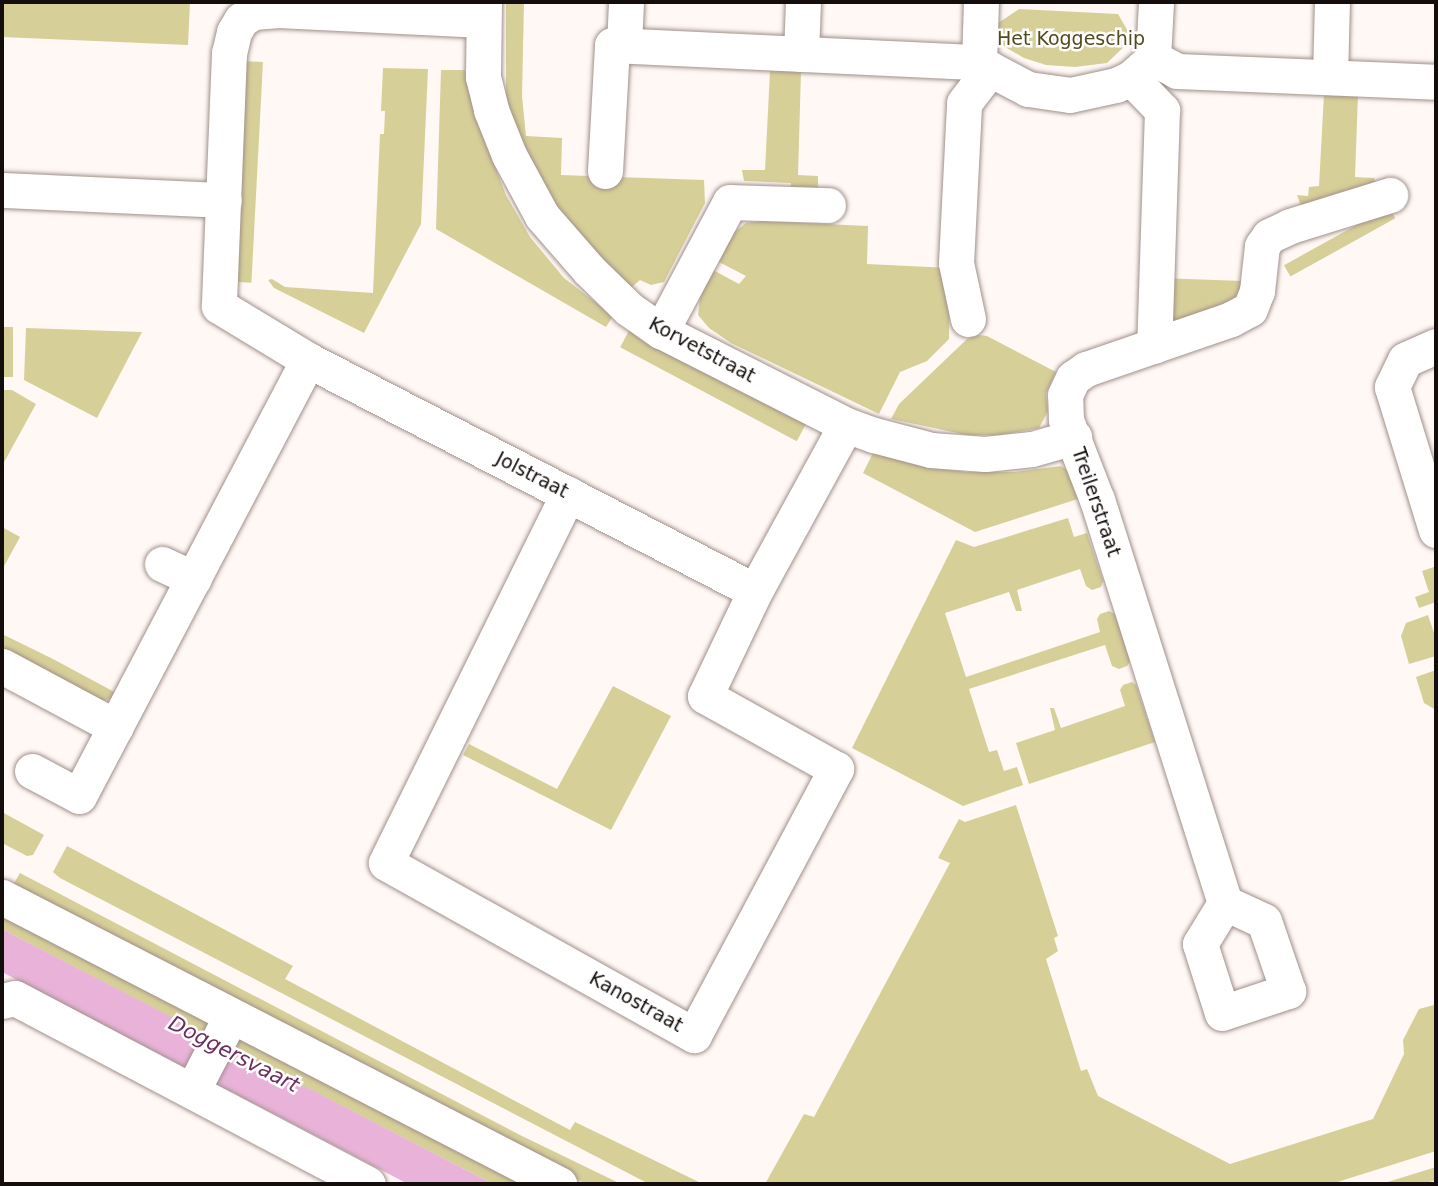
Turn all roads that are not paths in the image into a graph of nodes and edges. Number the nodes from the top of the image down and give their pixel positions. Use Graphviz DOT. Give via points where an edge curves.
graph roads {
  1 [pos="626,2"];
  2 [pos="803,2"];
  3 [pos="981,2"];
  4 [pos="1156,2"];
  5 [pos="1332,2"];
  6 [pos="483,11"];
  7 [pos="624,45"];
  8 [pos="801,54"];
  9 [pos="984,66"];
  10 [pos="1142,68"];
  11 [pos="1330,76"];
  12 [pos="1436,82"];
  13 [pos="605,171"];
  14 [pos="2,190"];
  15 [pos="1390,195"];
  16 [pos="224,200"];
  17 [pos="828,205"];
  18 [pos="968,319"];
  19 [pos="661,331"];
  20 [pos="1154,346"];
  21 [pos="1436,346"];
  22 [pos="308,360"];
  23 [pos="846,425"];
  24 [pos="1074,438"];
  25 [pos="568,494"];
  26 [pos="1436,530"];
  27 [pos="162,564"];
  28 [pos="194,579"];
  29 [pos="755,591"];
  30 [pos="2,666"];
  31 [pos="116,727"];
  32 [pos="32,771"];
  33 [pos="2,897"];
  34 [pos="1225,903"];
  35 [pos="2,1001"];
  36 [pos="225,1029"];
  37 [pos="196,1083"];
  38 [pos="368,1184"];
  39 [pos="559,1184"];
  1 -- 7 [label="street"];
  2 -- 8 [label="street"];
  3 -- 9 [label="street"];
  4 -- 10 [label="street"];
  5 -- 11 [label="street"];
  6 -- 16 [label="street, Jolstraat" via="253,12 242,20 229,53"];
  6 -- 19 [label="street, Korvetstraat" via="483,77 491,110 542,216 629,309"];
  7 -- 8 [label="street"];
  7 -- 13 [label="street" via="612,45"];
  8 -- 9 [label="street"];
  9 -- 10 [label="street" via="1028,89 1070,95 1116,85"];
  9 -- 18 [label="street" via="964,103 956,263"];
  10 -- 11 [label="street"];
  10 -- 20 [label="street" via="1162,110"];
  11 -- 12 [label="street"];
  14 -- 16 [label="street"];
  15 -- 20 [label="street, Treilerstraat" via="1269,236 1262,246 1257,291 1250,309"];
  16 -- 22 [label="street, Jolstraat" via="219,306"];
  17 -- 19 [label="street" via="730,202"];
  19 -- 23 [label="street, Korvetstraat"];
  20 -- 24 [label="street, Treilerstraat" via="1086,369 1073,378 1063,406"];
  21 -- 26 [label="street" via="1405,360 1392,387"];
  22 -- 25 [label="street, Jolstraat"];
  22 -- 28 [label="street"];
  23 -- 24 [label="street, Korvetstraat" via="931,450 985,454"];
  23 -- 29 [label="street, Kanostraat"];
  24 -- 34 [label="street, Treilerstraat"];
  25 -- 29 [label="street, Jolstraat"];
  25 -- 29 [label="street, Kanostraat" via="386,863 694,1035 836,769 705,696"];
  27 -- 28 [label="street"];
  28 -- 31 [label="street"];
  30 -- 31 [label="street"];
  31 -- 32 [label="street" via="79,796"];
  33 -- 36 [label="street"];
  35 -- 37 [label="street" via="15,998"];
  36 -- 37 [label="street"];
  36 -- 39 [label="street"];
  37 -- 38 [label="street"];
}
